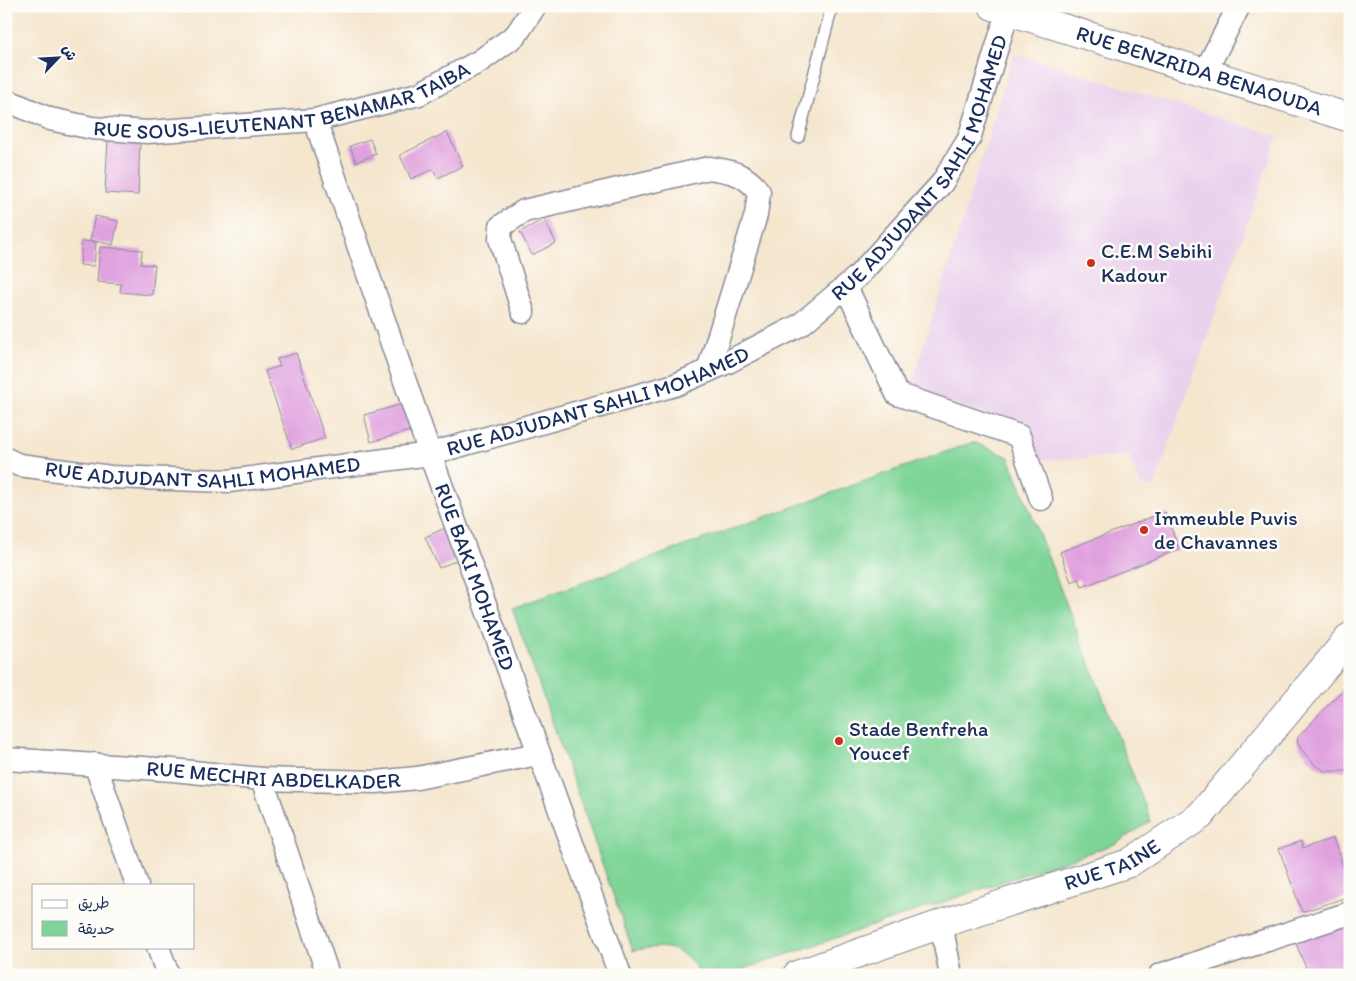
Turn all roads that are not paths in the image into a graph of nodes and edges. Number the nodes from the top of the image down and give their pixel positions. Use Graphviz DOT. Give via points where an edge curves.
graph roads {
  1 [pos="535,6"];
  2 [pos="832,6"];
  3 [pos="1239,6"];
  4 [pos="1000,9"];
  5 [pos="1205,72"];
  6 [pos="6,100"];
  7 [pos="1350,118"];
  8 [pos="315,120"];
  9 [pos="798,136"];
  10 [pos="846,287"];
  11 [pos="523,312"];
  12 [pos="708,371"];
  13 [pos="430,454"];
  14 [pos="6,460"];
  15 [pos="1041,499"];
  16 [pos="1350,637"];
  17 [pos="538,754"];
  18 [pos="6,759"];
  19 [pos="95,764"];
  20 [pos="262,779"];
  21 [pos="137,884"];
  22 [pos="1350,914"];
  23 [pos="941,924"];
  24 [pos="158,948"];
  25 [pos="168,975"];
  26 [pos="328,975"];
  27 [pos="620,975"];
  28 [pos="797,975"];
  29 [pos="951,975"];
  30 [pos="1160,975"];
  1 -- 8 [label="street, RUE SOUS-LIEUTENANT BENAMAR TAIBA" via="516,36 480,61 419,94"];
  2 -- 9 [label="lane"];
  3 -- 5 [label="street"];
  4 -- 5 [label="street, RUE BENZRIDA BENAOUDA"];
  4 -- 10 [label="street, RUE ADJUDANT SAHLI MOHAMED" via="969,138 942,183"];
  5 -- 7 [label="street, RUE BENZRIDA BENAOUDA"];
  6 -- 8 [label="street, RUE SOUS-LIEUTENANT BENAMAR TAIBA" via="50,119 92,128 147,132"];
  8 -- 13 [label="street, RUE BAKI MOHAMED"];
  10 -- 12 [label="street, RUE ADJUDANT SAHLI MOHAMED" via="800,325"];
  10 -- 15 [label="street" via="897,394 1019,436"];
  11 -- 12 [label="street" via="500,239 501,226 510,218 710,168 734,172 750,180 759,192 758,200"];
  12 -- 13 [label="street, RUE ADJUDANT SAHLI MOHAMED" via="675,385"];
  13 -- 14 [label="street, RUE ADJUDANT SAHLI MOHAMED" via="229,481 112,477 19,465"];
  13 -- 17 [label="street, RUE BAKI MOHAMED"];
  16 -- 23 [label="street, RUE TAINE" via="1200,816 1129,863"];
  17 -- 20 [label="street, RUE MECHRI ABDELKADER" via="417,778 376,782"];
  17 -- 27 [label="street, RUE BAKI MOHAMED"];
  18 -- 19 [label="street, RUE MECHRI ABDELKADER"];
  19 -- 20 [label="street, RUE MECHRI ABDELKADER"];
  19 -- 21 [label="street"];
  20 -- 26 [label="street"];
  22 -- 30 [label="street"];
  23 -- 28 [label="street, RUE TAINE"];
  23 -- 29 [label="street"];
  24 -- 25 [label="street"];
}
